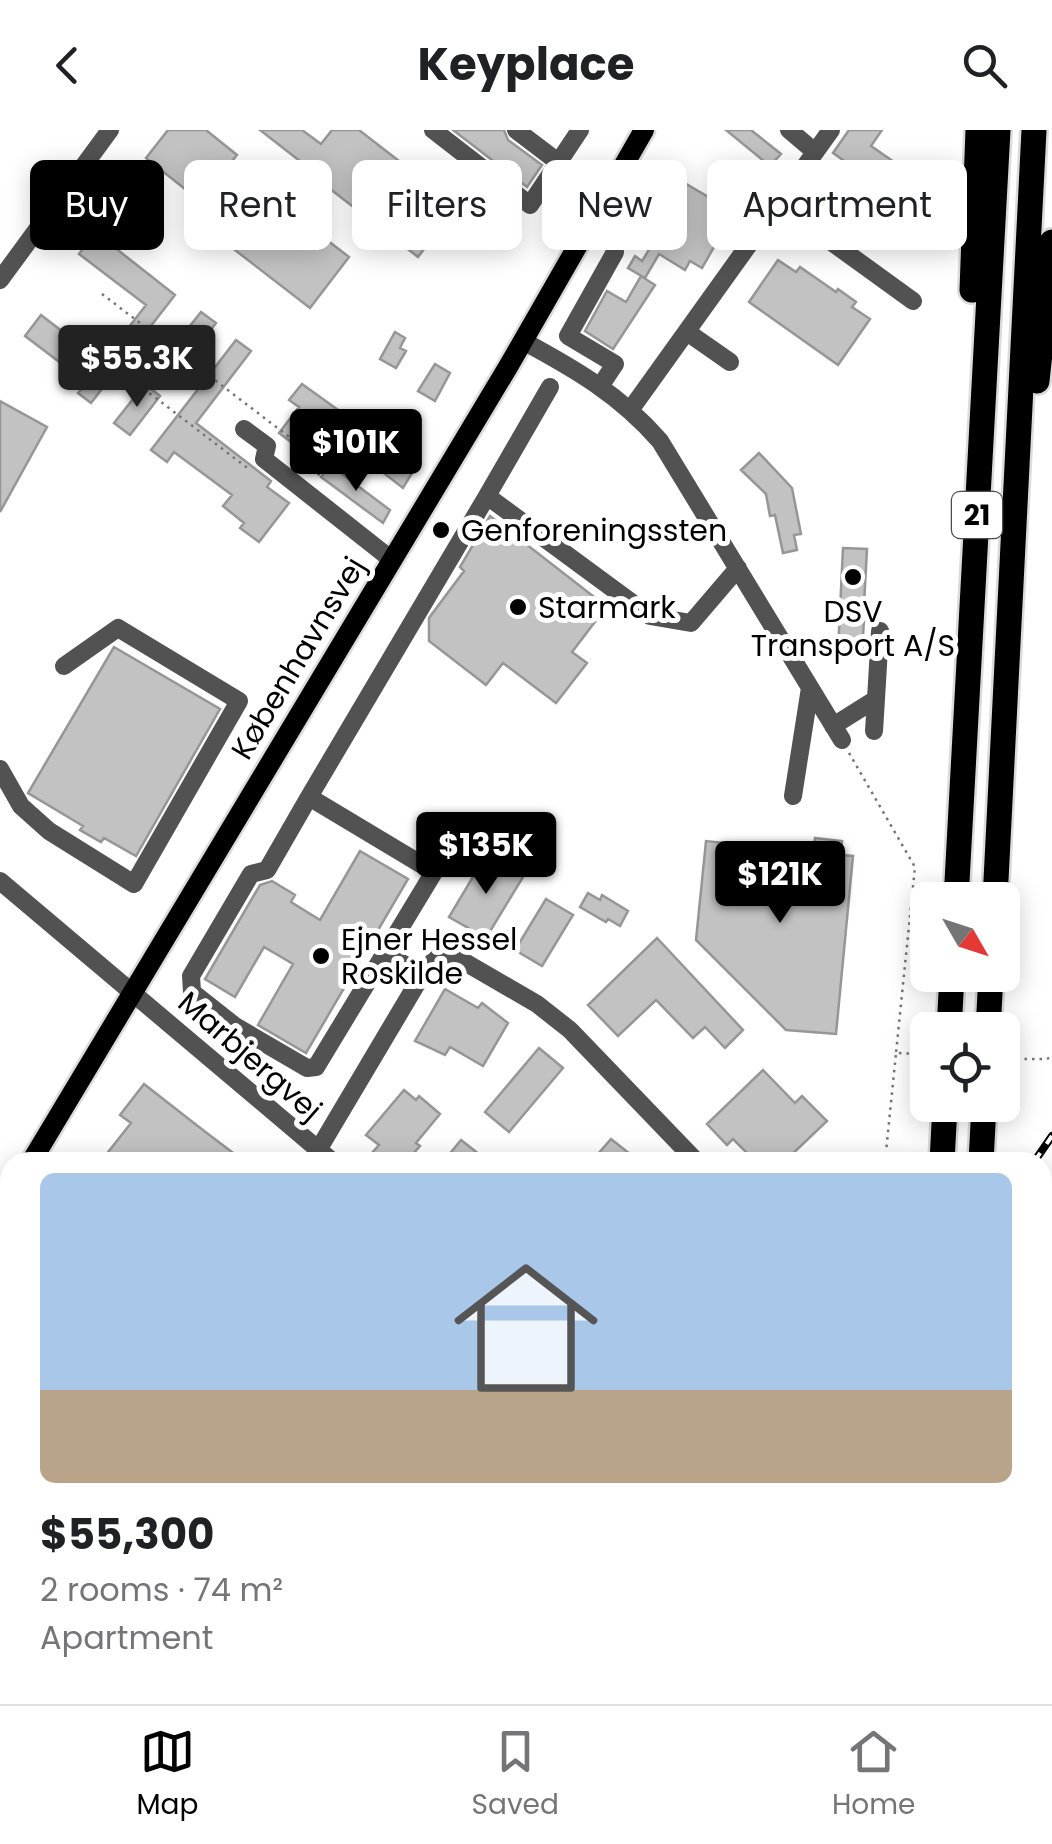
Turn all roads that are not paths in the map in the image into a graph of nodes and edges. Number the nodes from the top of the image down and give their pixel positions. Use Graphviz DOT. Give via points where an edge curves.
graph roads {
  1 [pos="110,130"];
  2 [pos="433,130"];
  3 [pos="516,130"];
  4 [pos="580,130"];
  5 [pos="644,130"];
  6 [pos="789,130"];
  7 [pos="830,130"];
  8 [pos="978,130"];
  9 [pos="998,130"];
  10 [pos="1034,130"];
  11 [pos="815,152"];
  12 [pos="555,160"];
  13 [pos="559,160"];
  14 [pos="810,160"];
  15 [pos="542,186"];
  16 [pos="1052,242"];
  17 [pos="746,250"];
  18 [pos="843,250"];
  19 [pos="615,252"];
  20 [pos="0,280"];
  21 [pos="914,301"];
  22 [pos="687,332"];
  23 [pos="522,341"];
  24 [pos="730,362"];
  25 [pos="601,385"];
  26 [pos="550,386"];
  27 [pos="630,409"];
  28 [pos="244,428"];
  29 [pos="980,448"];
  30 [pos="1017,479"];
  31 [pos="486,496"];
  32 [pos="392,560"];
  33 [pos="738,568"];
  34 [pos="880,632"];
  35 [pos="64,666"];
  36 [pos="810,688"];
  37 [pos="876,699"];
  38 [pos="874,731"];
  39 [pos="0,770"];
  40 [pos="793,796"];
  41 [pos="309,797"];
  42 [pos="0,881"];
  43 [pos="957,882"];
  44 [pos="996,882"];
  45 [pos="385,953"];
  46 [pos="425,970"];
  47 [pos="132,991"];
  48 [pos="944,1122"];
  49 [pos="983,1122"];
  50 [pos="37,1152"];
  51 [pos="314,1152"];
  52 [pos="324,1152"];
  53 [pos="688,1152"];
  54 [pos="943,1152"];
  55 [pos="982,1152"];
  1 -- 20 [label="street"];
  2 -- 15 [label="street" via="530,204"];
  3 -- 12 [label="street"];
  4 -- 13 [label="street"];
  5 -- 23 [label="main road, Københavnsvej"];
  6 -- 11 [label="street"];
  7 -- 11 [label="street"];
  8 -- 29 [label="highway" via="972,312"];
  9 -- 29 [label="highway, 21"];
  10 -- 30 [label="highway, 21"];
  11 -- 14 [label="street"];
  16 -- 30 [label="highway" via="1038,372"];
  17 -- 22 [label="street"];
  18 -- 21 [label="street"];
  19 -- 25 [label="street" via="568,336 615,364"];
  22 -- 24 [label="street"];
  22 -- 27 [label="street"];
  23 -- 25 [label="street"];
  23 -- 32 [label="main road, Københavnsvej"];
  25 -- 27 [label="street"];
  26 -- 31 [label="street"];
  27 -- 33 [label="street" via="671,456"];
  28 -- 32 [label="street" via="267,446 264,458"];
  29 -- 43 [label="highway, 21"];
  30 -- 44 [label="highway, 21"];
  31 -- 33 [label="street" via="650,616 691,623"];
  31 -- 41 [label="street"];
  32 -- 47 [label="main road, Københavnsvej"];
  33 -- 36 [label="street"];
  34 -- 37 [label="street"];
  35 -- 39 [label="street" via="118,628 239,701 134,884 50,831 21,806"];
  36 -- 37 [label="street" via="837,733"];
  36 -- 40 [label="street"];
  37 -- 38 [label="street"];
  41 -- 45 [label="street" via="434,872"];
  41 -- 45 [label="street" via="266,870 251,874 191,976 192,992 235,1026 316,1067"];
  42 -- 47 [label="street, Marbjergvej"];
  45 -- 46 [label="street"];
  46 -- 52 [label="street"];
  46 -- 53 [label="street" via="442,955 456,957 537,1004"];
  47 -- 50 [label="main road, Københavnsvej"];
  47 -- 51 [label="street, Marbjergvej"];
  48 -- 54 [label="highway"];
  49 -- 55 [label="highway"];
}
